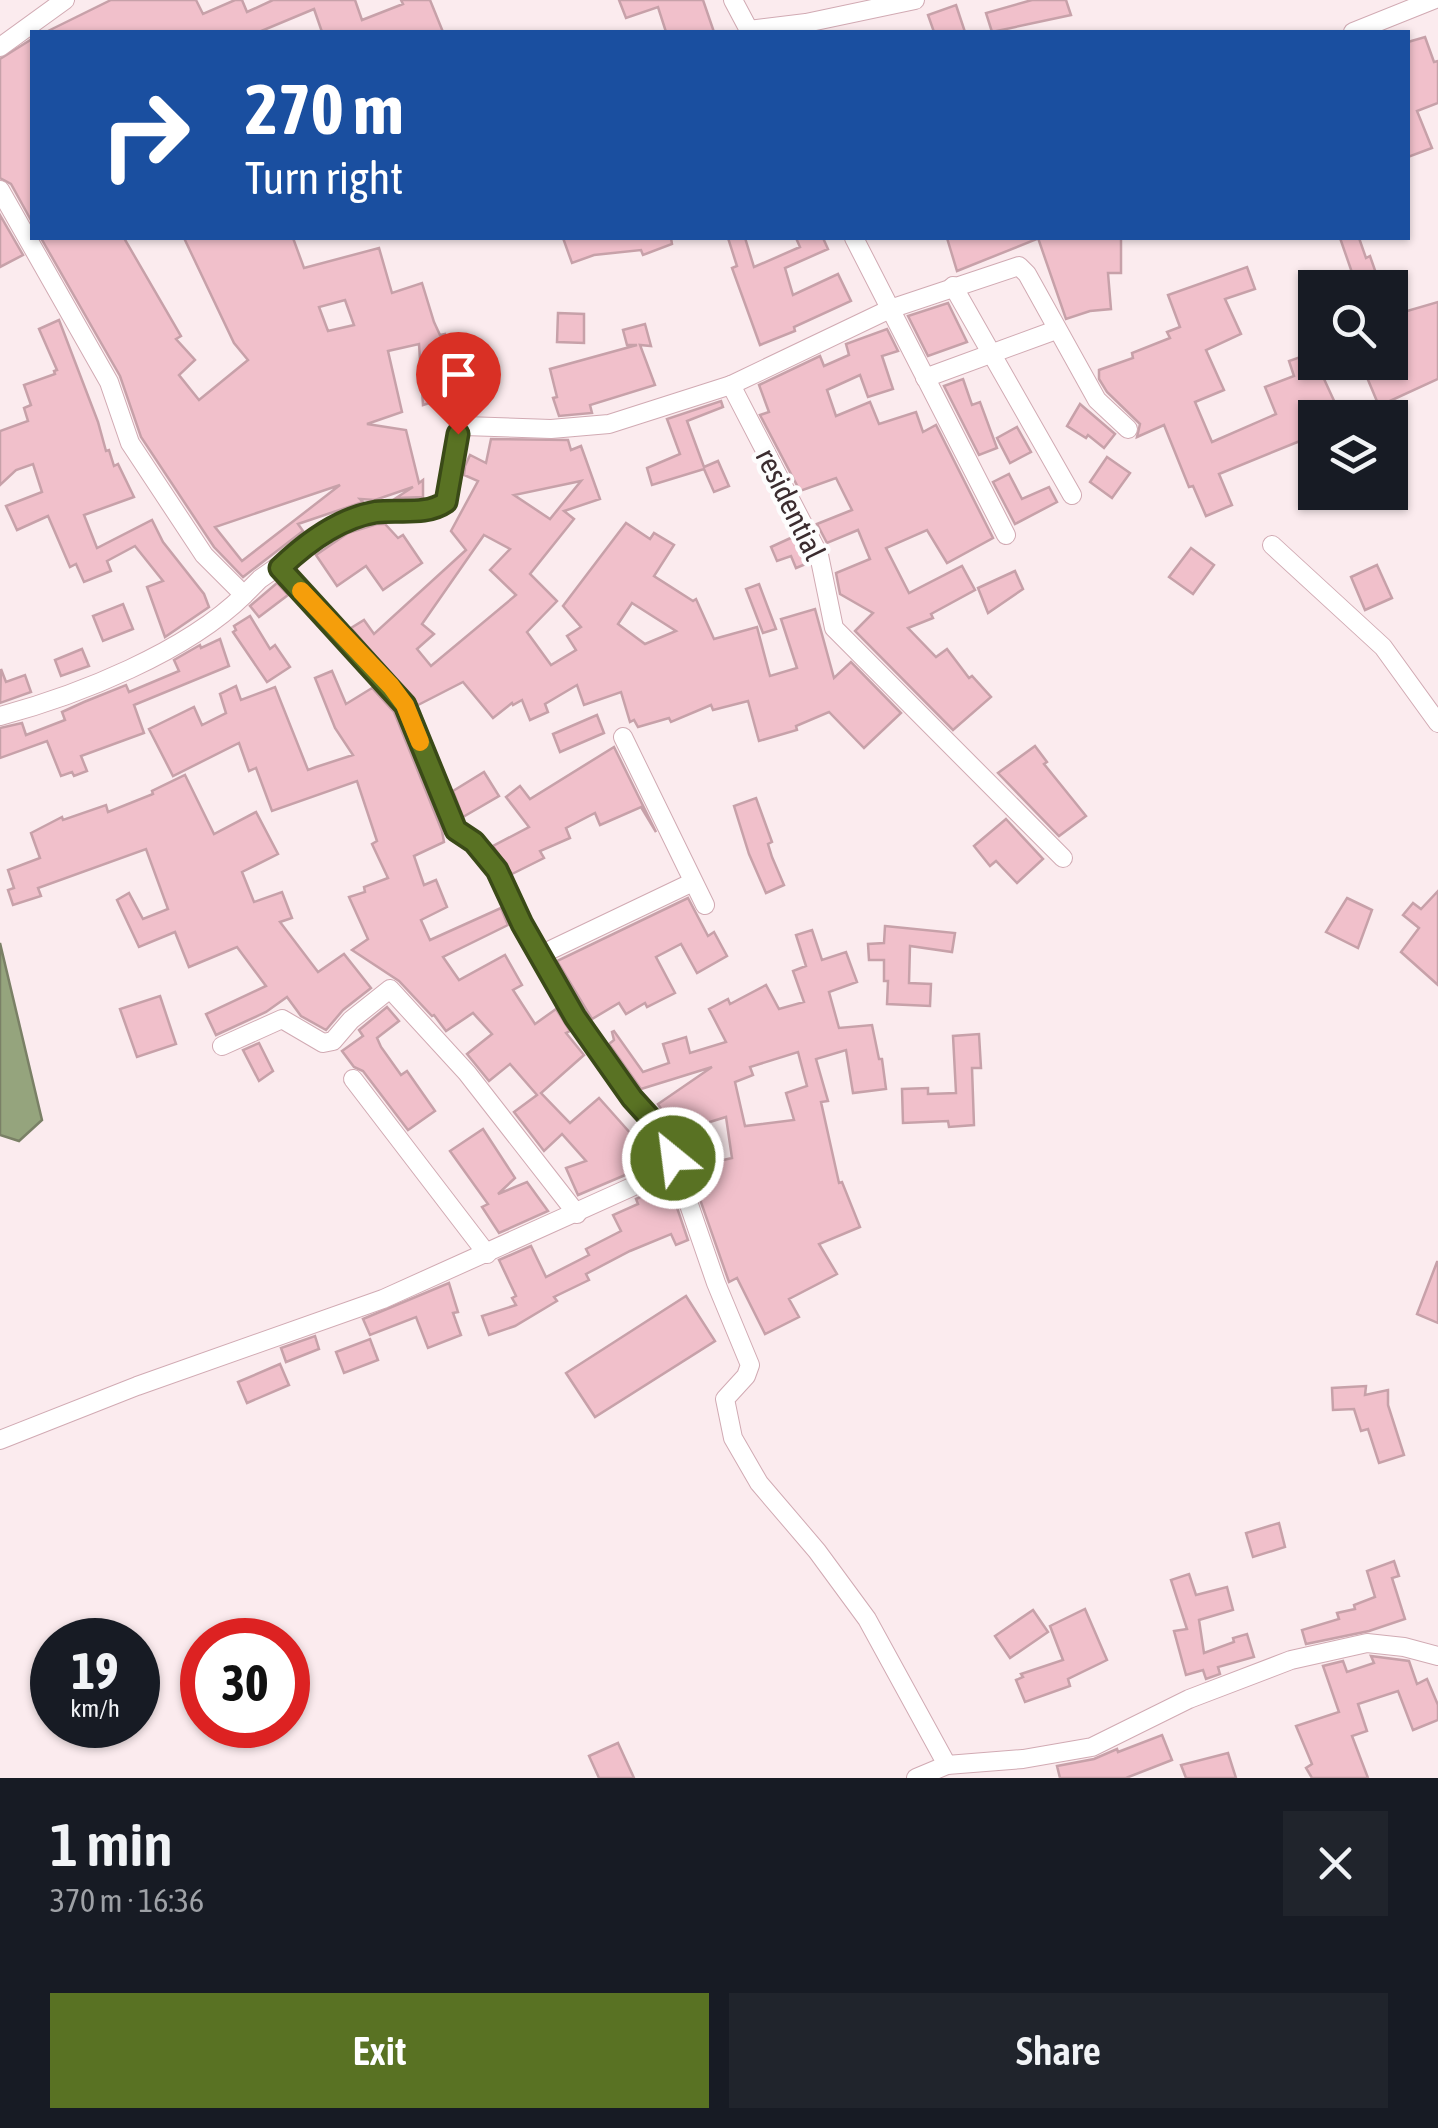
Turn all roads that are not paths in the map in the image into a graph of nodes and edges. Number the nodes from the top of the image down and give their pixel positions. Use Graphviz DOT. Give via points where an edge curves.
graph roads {
  1 [pos="65,0"];
  2 [pos="734,0"];
  3 [pos="915,0"];
  4 [pos="1433,0"];
  5 [pos="749,30"];
  6 [pos="756,30"];
  7 [pos="1358,30"];
  8 [pos="0,48"];
  9 [pos="0,190"];
  10 [pos="855,240"];
  11 [pos="952,286"];
  12 [pos="890,310"];
  13 [pos="1056,330"];
  14 [pos="990,354"];
  15 [pos="924,378"];
  16 [pos="732,384"];
  17 [pos="1128,429"];
  18 [pos="1072,495"];
  19 [pos="1006,535"];
  20 [pos="1272,545"];
  21 [pos="280,568"];
  22 [pos="244,595"];
  23 [pos="0,716"];
  24 [pos="1438,724"];
  25 [pos="623,737"];
  26 [pos="1063,858"];
  27 [pos="692,882"];
  28 [pos="705,905"];
  29 [pos="540,955"];
  30 [pos="222,1046"];
  31 [pos="353,1079"];
  32 [pos="676,1167"];
  33 [pos="577,1214"];
  34 [pos="487,1254"];
  35 [pos="0,1440"];
  36 [pos="1438,1656"];
  37 [pos="947,1764"];
  38 [pos="916,1778"];
  1 -- 8 [label="street"];
  2 -- 5 [label="street"];
  3 -- 6 [label="street"];
  4 -- 7 [label="street"];
  9 -- 22 [label="street" via="109,382 130,443 204,556"];
  10 -- 12 [label="street"];
  11 -- 12 [label="street"];
  11 -- 13 [label="street" via="1019,266"];
  11 -- 14 [label="street"];
  12 -- 15 [label="street"];
  12 -- 16 [label="street"];
  13 -- 14 [label="street"];
  13 -- 17 [label="street" via="1097,400"];
  14 -- 15 [label="street"];
  14 -- 18 [label="street"];
  15 -- 19 [label="street"];
  16 -- 21 [label="street" via="609,424 464,426 446,502 342,522"];
  16 -- 26 [label="street, residential" via="820,555 834,628"];
  20 -- 24 [label="street" via="1384,647"];
  21 -- 22 [label="street"];
  21 -- 29 [label="street" via="405,705 456,830 497,870"];
  22 -- 23 [label="street" via="192,638"];
  25 -- 27 [label="street"];
  27 -- 28 [label="street"];
  27 -- 29 [label="street"];
  29 -- 32 [label="street" via="575,1017 661,1130"];
  30 -- 33 [label="street" via="282,1018 323,1043 334,1042 390,989 467,1073"];
  31 -- 34 [label="street"];
  32 -- 33 [label="street"];
  32 -- 37 [label="street" via="750,1365 725,1399 733,1438 759,1483 867,1619"];
  33 -- 34 [label="street"];
  34 -- 35 [label="street"];
  36 -- 37 [label="street" via="1367,1643 1292,1660 1206,1692 1092,1747"];
  37 -- 38 [label="street"];
}
